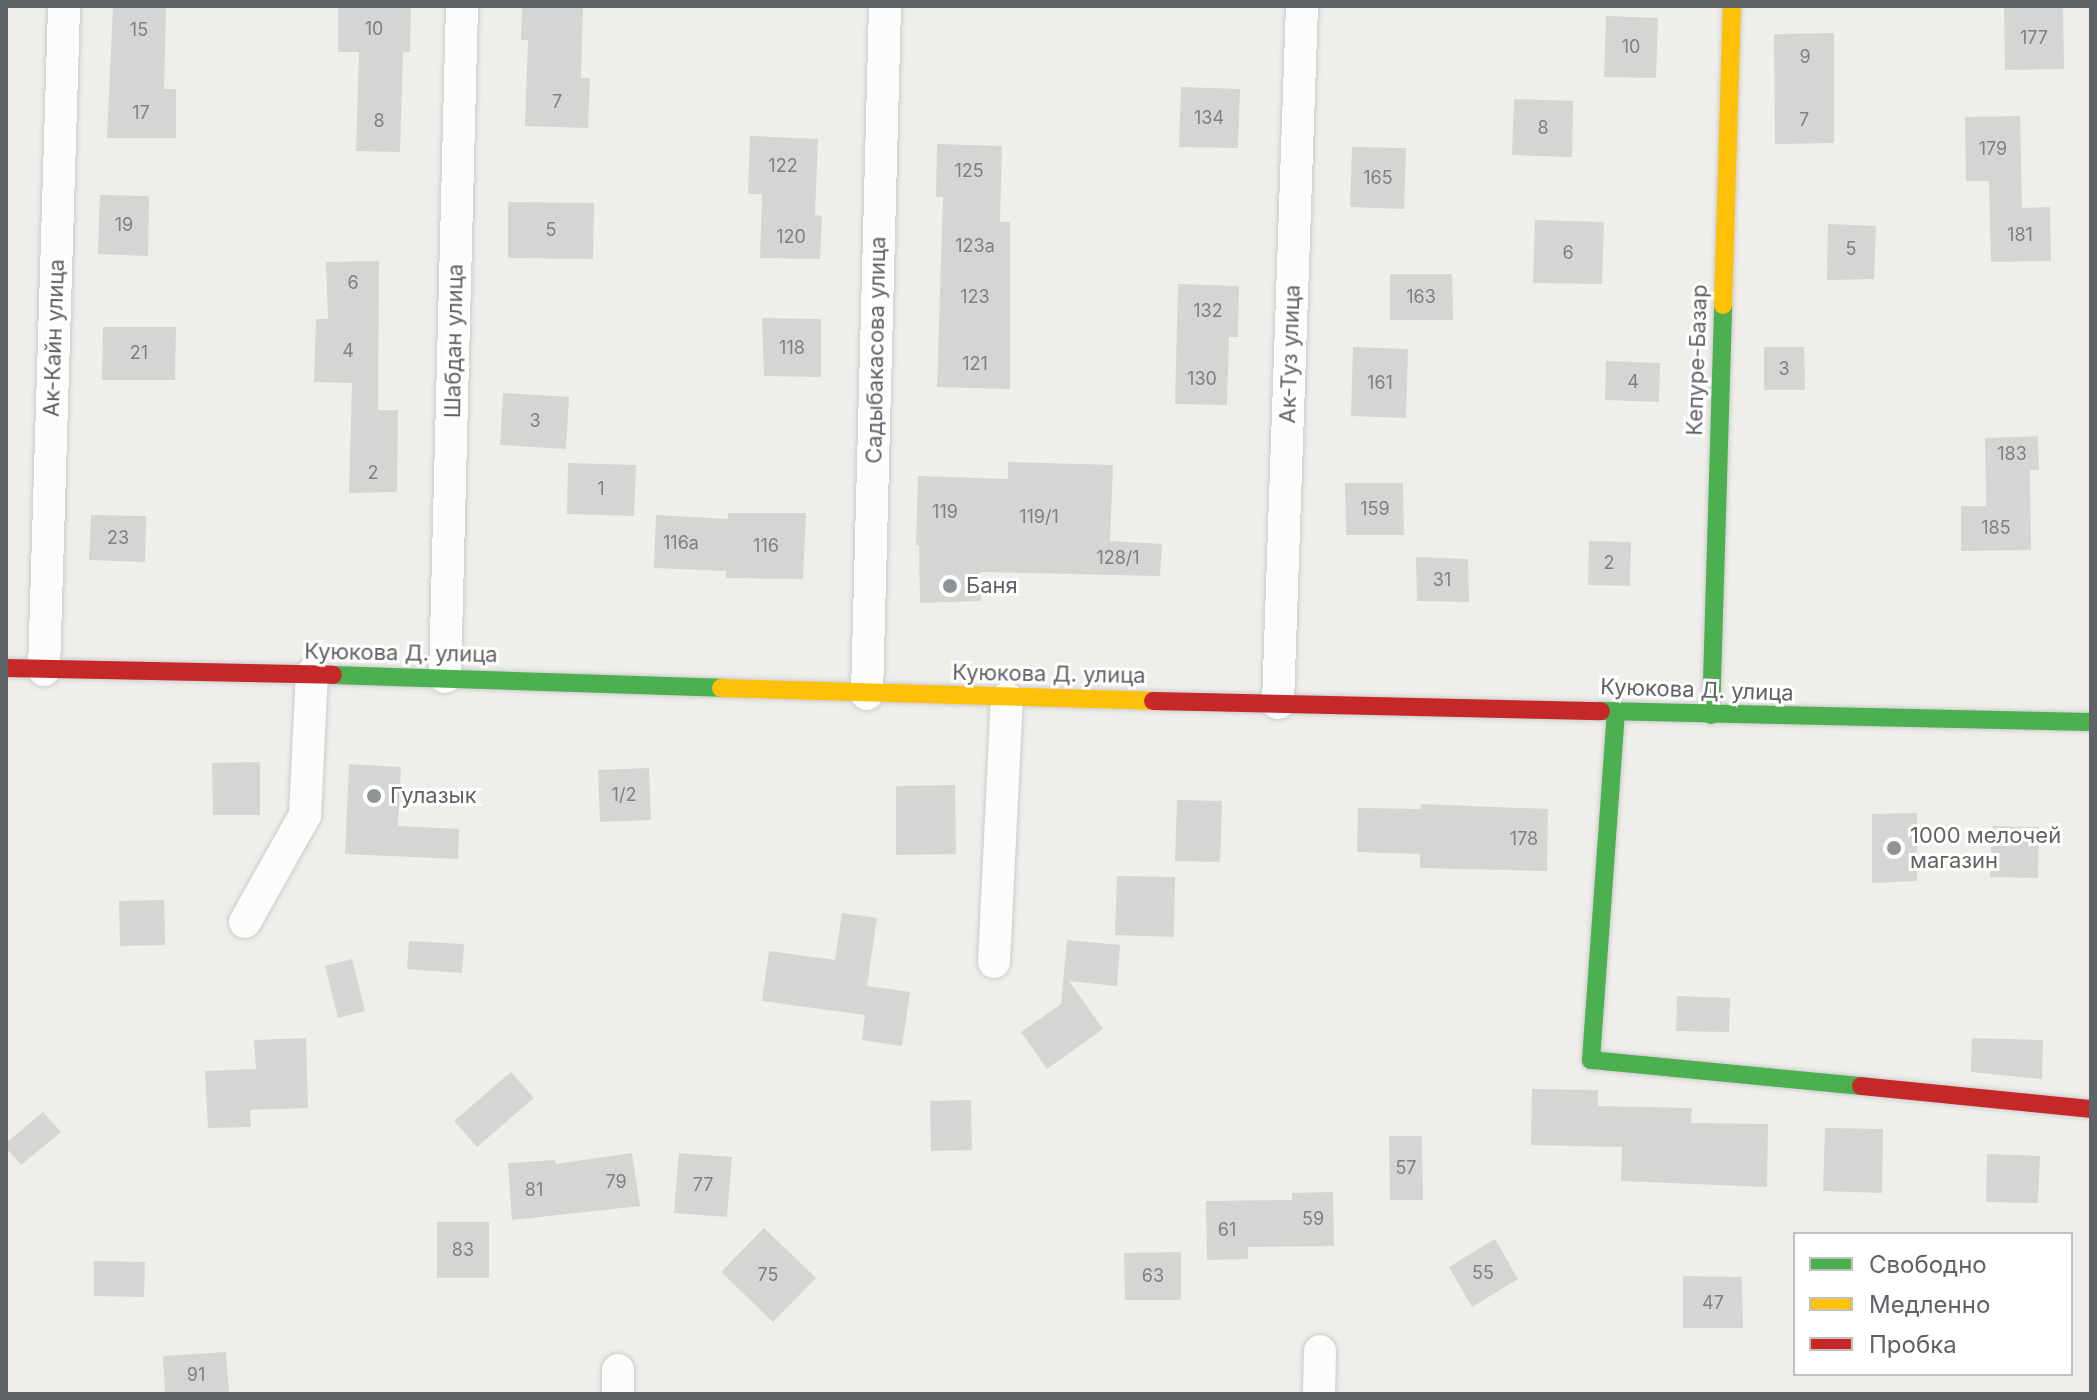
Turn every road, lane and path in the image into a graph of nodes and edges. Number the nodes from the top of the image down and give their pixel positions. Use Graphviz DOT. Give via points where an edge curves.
graph roads {
  1 [pos="64,6"];
  2 [pos="462,6"];
  3 [pos="885,6"];
  4 [pos="1302,6"];
  5 [pos="1732,6"];
  6 [pos="6,668"];
  7 [pos="44,670"];
  8 [pos="312,674"];
  9 [pos="445,677"];
  10 [pos="867,694"];
  11 [pos="1007,698"];
  12 [pos="1278,703"];
  13 [pos="1616,711"];
  14 [pos="1711,715"];
  15 [pos="2091,722"];
  16 [pos="245,922"];
  17 [pos="994,962"];
  18 [pos="2091,1109"];
  19 [pos="1320,1351"];
  20 [pos="1319,1394"];
  1 -- 7 [label="street, Ак-Кайн улица"];
  2 -- 9 [label="street, Шабдан улица"];
  3 -- 10 [label="street, Садыбакасова улица"];
  4 -- 12 [label="street, Ак-Туз улица"];
  5 -- 14 [label="street, Кепуре-Базар"];
  6 -- 7 [label="street, Куюкова Д. улица"];
  7 -- 8 [label="street, Куюкова Д. улица"];
  8 -- 9 [label="street, Куюкова Д. улица"];
  8 -- 16 [label="street" via="305,815"];
  9 -- 10 [label="street, Куюкова Д. улица"];
  10 -- 11 [label="street, Куюкова Д. улица"];
  11 -- 12 [label="street, Куюкова Д. улица"];
  11 -- 17 [label="street"];
  12 -- 13 [label="street, Куюкова Д. улица"];
  13 -- 14 [label="street, Куюкова Д. улица"];
  13 -- 18 [label="street" via="1591,1060"];
  14 -- 15 [label="street, Куюкова Д. улица"];
  19 -- 20 [label="street"];
}
